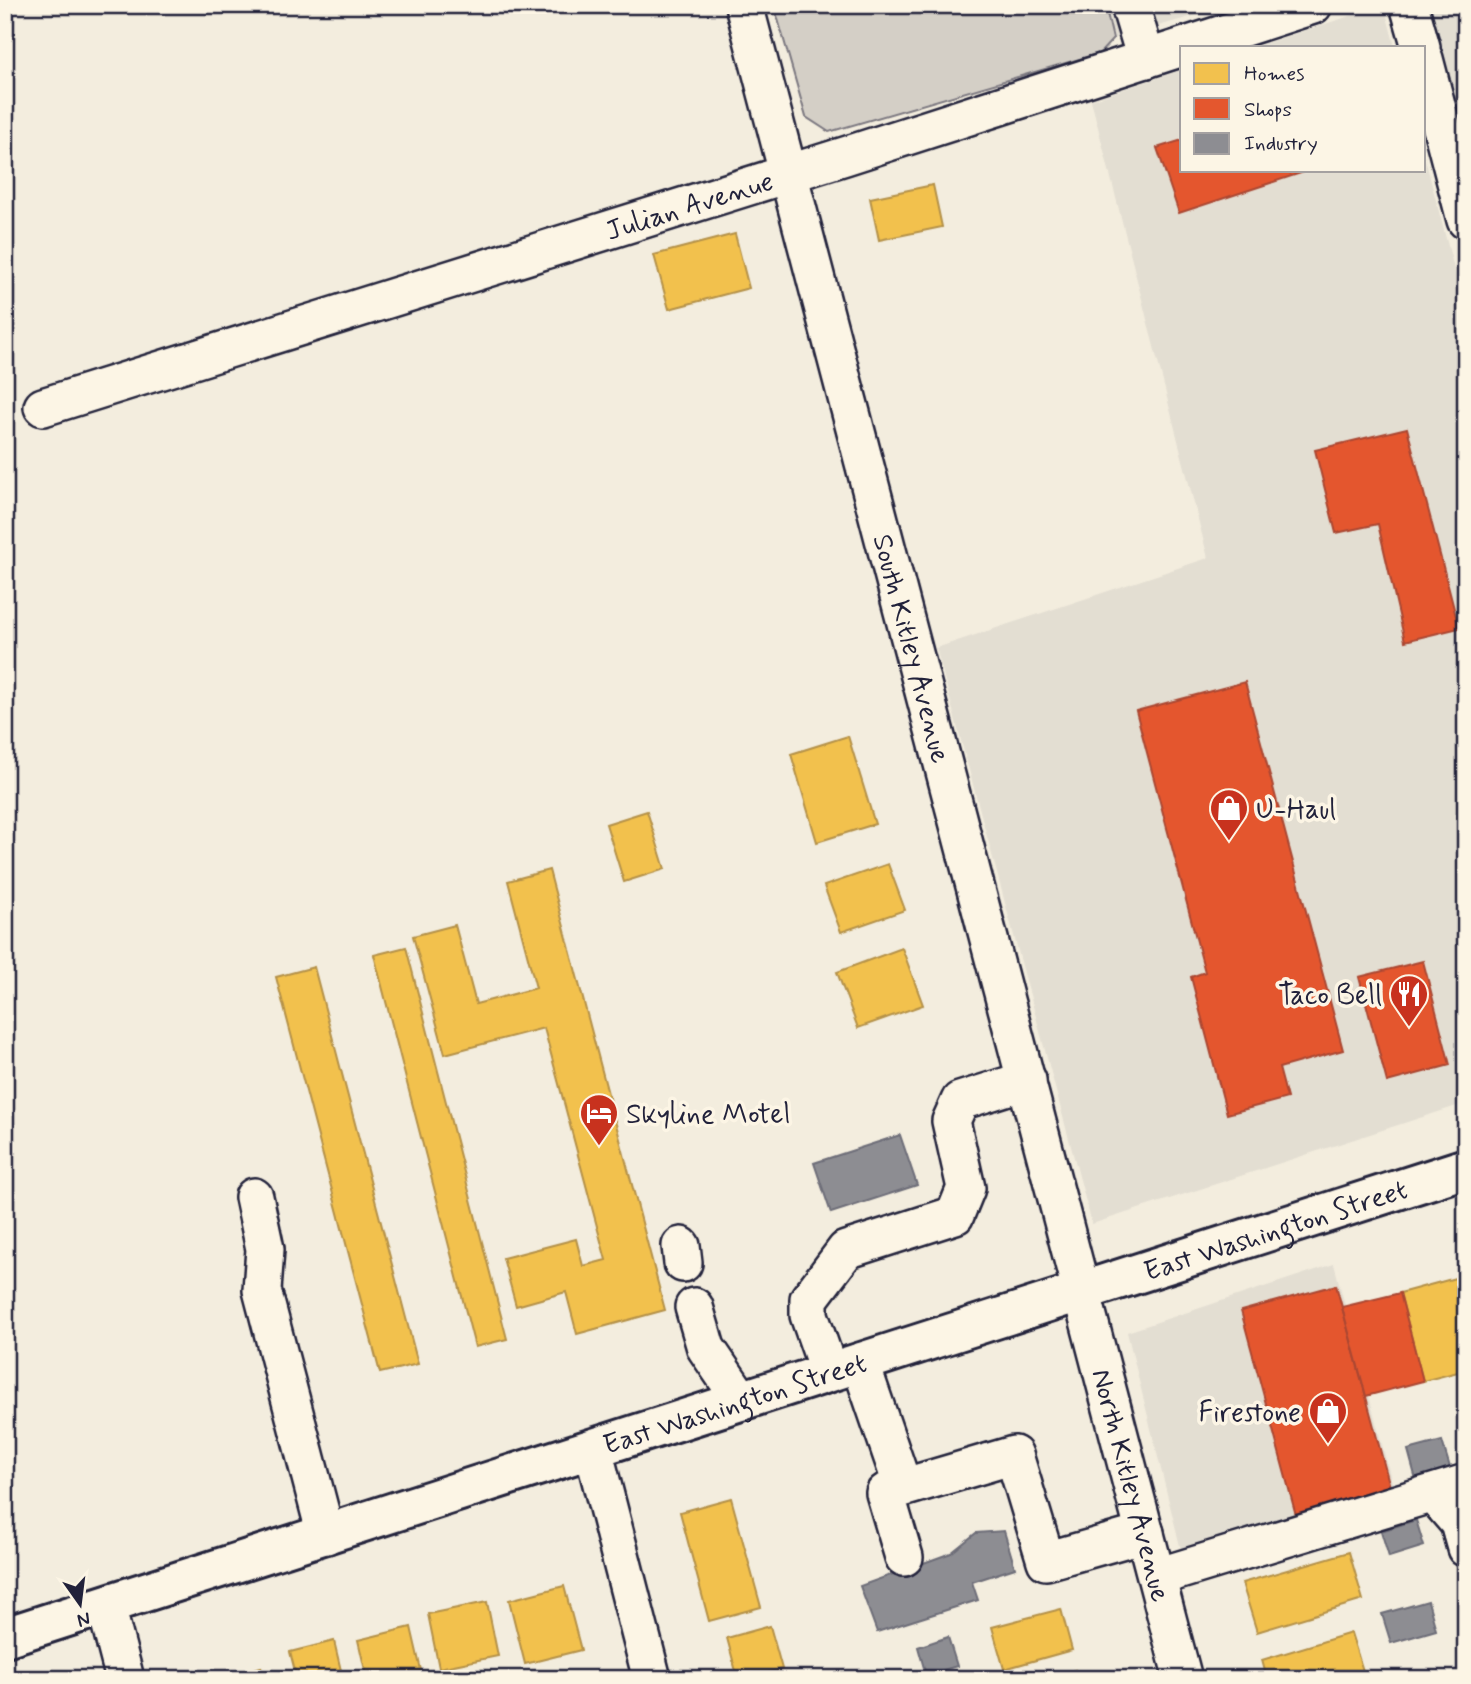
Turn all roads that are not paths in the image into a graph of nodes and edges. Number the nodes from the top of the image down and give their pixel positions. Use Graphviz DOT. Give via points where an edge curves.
graph roads {
  1 [pos="744,5"];
  2 [pos="1130,5"];
  3 [pos="1313,5"];
  4 [pos="1409,5"];
  5 [pos="1186,46"];
  6 [pos="1421,46"];
  7 [pos="1180,48"];
  8 [pos="1146,59"];
  9 [pos="1426,67"];
  10 [pos="787,173"];
  11 [pos="1466,220"];
  12 [pos="54,404"];
  13 [pos="1027,1080"];
  14 [pos="1466,1168"];
  15 [pos="254,1197"];
  16 [pos="1083,1290"];
  17 [pos="694,1307"];
  18 [pos="845,1367"];
  19 [pos="742,1401"];
  20 [pos="593,1449"];
  21 [pos="903,1487"];
  22 [pos="1450,1489"];
  23 [pos="1145,1534"];
  24 [pos="326,1535"];
  25 [pos="1466,1548"];
  26 [pos="904,1557"];
  27 [pos="1157,1577"];
  28 [pos="106,1606"];
  29 [pos="5,1637"];
  30 [pos="125,1679"];
  31 [pos="652,1679"];
  32 [pos="1182,1679"];
  1 -- 10 [label="street, South Kitley Avenue"];
  2 -- 8 [label="street"];
  3 -- 5 [label="street, Julian Avenue"];
  4 -- 6 [label="street"];
  7 -- 8 [label="street, Julian Avenue"];
  8 -- 10 [label="street, Julian Avenue"];
  9 -- 11 [label="street"];
  10 -- 12 [label="street, Julian Avenue"];
  10 -- 13 [label="street, South Kitley Avenue"];
  13 -- 16 [label="street, South Kitley Avenue"];
  13 -- 18 [label="street" via="960,1101 951,1121 966,1188 955,1215 846,1250 809,1299 809,1315"];
  14 -- 16 [label="main road, East Washington Street"];
  15 -- 24 [label="street" via="265,1249 262,1290"];
  16 -- 18 [label="main road, East Washington Street"];
  16 -- 23 [label="street, North Kitley Avenue"];
  17 -- 19 [label="street" via="706,1348"];
  18 -- 19 [label="main road, East Washington Street"];
  18 -- 21 [label="street"];
  19 -- 20 [label="main road, East Washington Street"];
  20 -- 24 [label="main road, East Washington Street"];
  20 -- 31 [label="street"];
  21 -- 23 [label="street" via="1014,1455 1046,1561"];
  21 -- 26 [label="street" via="885,1493"];
  22 -- 25 [label="street"];
  22 -- 27 [label="street"];
  23 -- 27 [label="street, North Kitley Avenue"];
  24 -- 28 [label="main road, East Washington Street"];
  27 -- 32 [label="street, North Kitley Avenue"];
  28 -- 29 [label="main road, East Washington Street"];
  28 -- 30 [label="street"];
}
